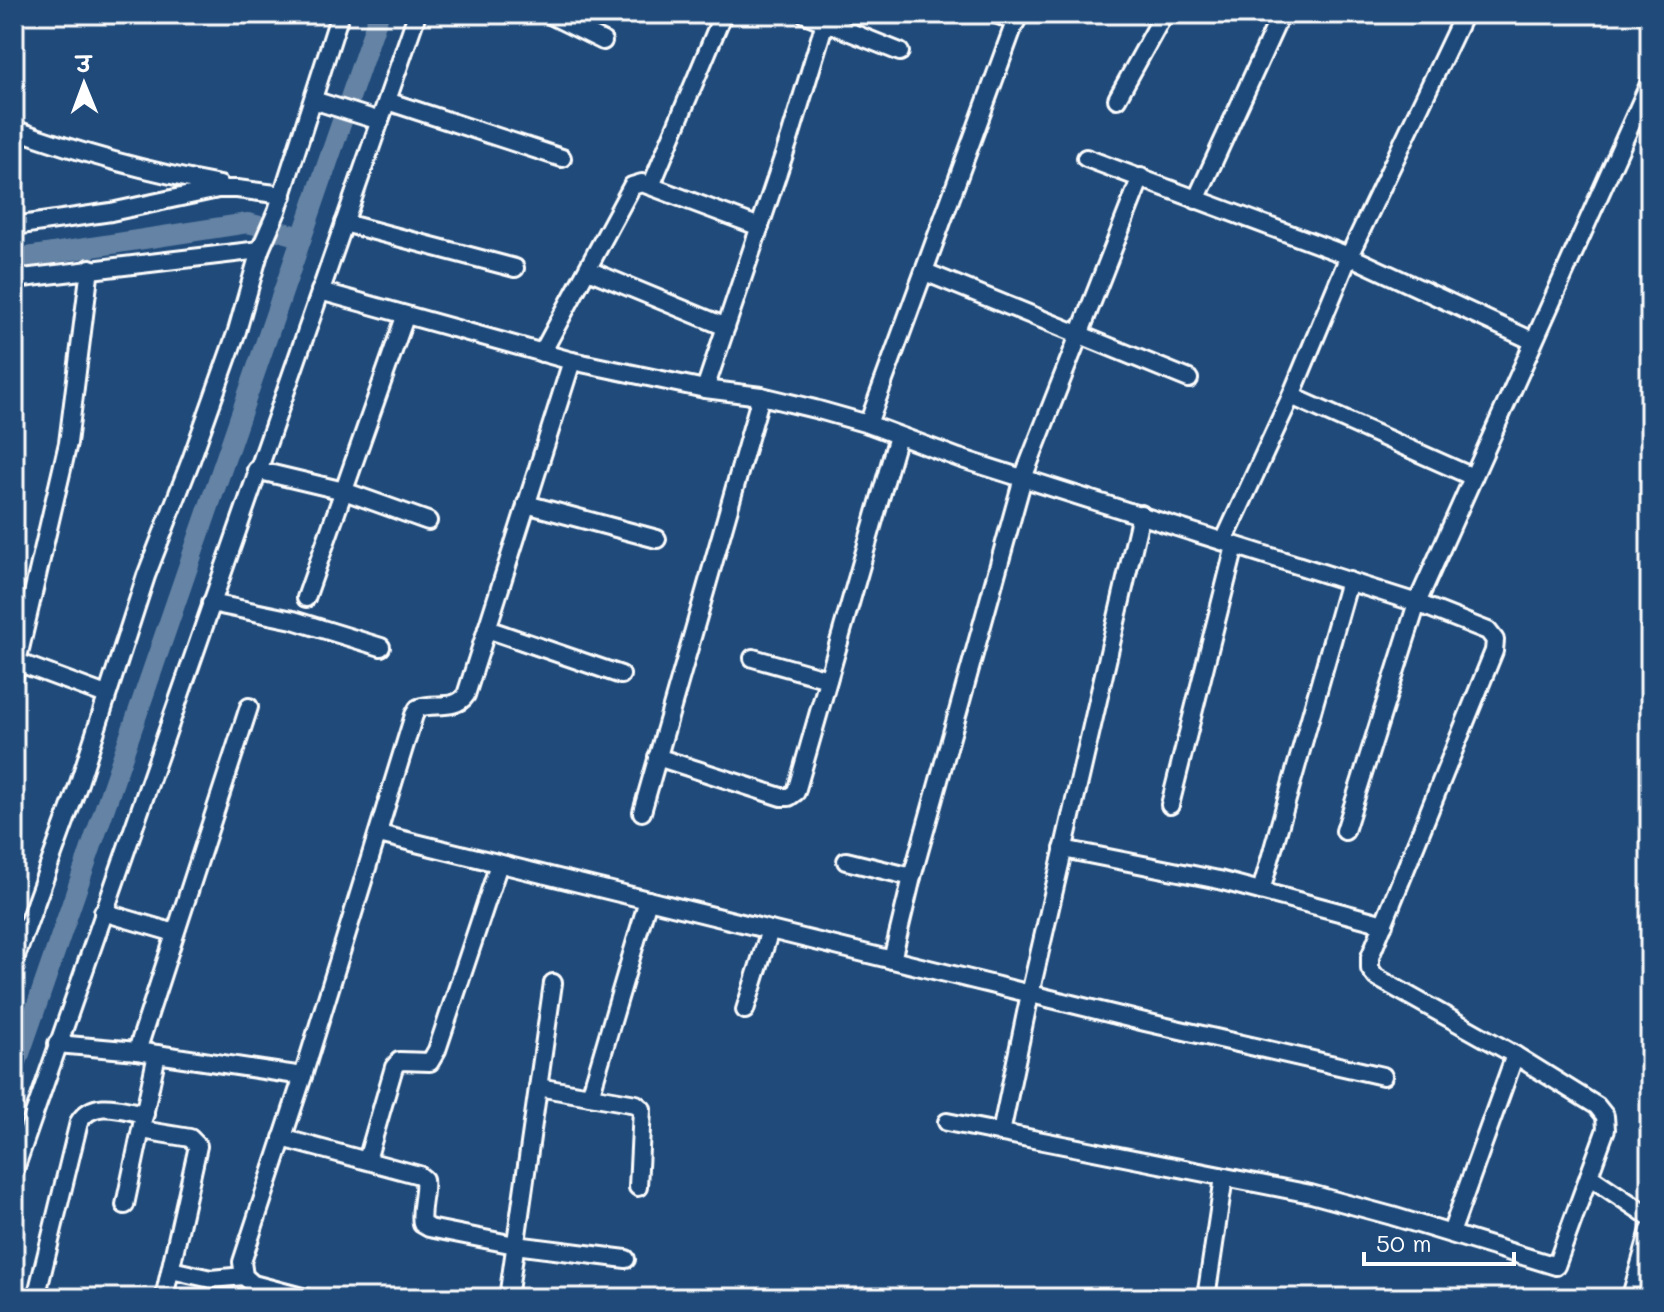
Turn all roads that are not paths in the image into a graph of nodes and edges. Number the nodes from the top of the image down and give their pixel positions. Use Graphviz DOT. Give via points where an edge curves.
graph roads {
  1 [pos="340,14"];
  2 [pos="417,14"];
  3 [pos="548,14"];
  4 [pos="723,14"];
  5 [pos="805,14"];
  6 [pos="996,14"];
  7 [pos="1164,14"];
  8 [pos="1464,14"];
  9 [pos="1279,15"];
  10 [pos="1017,18"];
  11 [pos="825,22"];
  12 [pos="603,41"];
  13 [pos="900,52"];
  14 [pos="1650,82"];
  15 [pos="1117,99"];
  16 [pos="387,101"];
  17 [pos="320,103"];
  18 [pos="380,121"];
  19 [pos="14,129"];
  20 [pos="562,158"];
  21 [pos="1086,158"];
  22 [pos="1141,177"];
  23 [pos="651,186"];
  24 [pos="237,189"];
  25 [pos="1196,200"];
  26 [pos="280,203"];
  27 [pos="344,223"];
  28 [pos="14,226"];
  29 [pos="760,227"];
  30 [pos="260,250"];
  31 [pos="1349,256"];
  32 [pos="90,268"];
  33 [pos="515,268"];
  34 [pos="588,270"];
  35 [pos="925,272"];
  36 [pos="14,279"];
  37 [pos="320,291"];
  38 [pos="405,317"];
  39 [pos="726,327"];
  40 [pos="1079,335"];
  41 [pos="1533,341"];
  42 [pos="542,353"];
  43 [pos="572,361"];
  44 [pos="1189,379"];
  45 [pos="705,389"];
  46 [pos="761,396"];
  47 [pos="1291,396"];
  48 [pos="868,424"];
  49 [pos="898,436"];
  50 [pos="256,470"];
  51 [pos="1473,477"];
  52 [pos="1023,478"];
  53 [pos="344,491"];
  54 [pos="526,504"];
  55 [pos="1141,514"];
  56 [pos="428,521"];
  57 [pos="657,539"];
  58 [pos="1230,543"];
  59 [pos="1349,581"];
  60 [pos="306,598"];
  61 [pos="211,603"];
  62 [pos="1417,603"];
  63 [pos="487,629"];
  64 [pos="381,647"];
  65 [pos="753,658"];
  66 [pos="16,668"];
  67 [pos="621,675"];
  68 [pos="828,679"];
  69 [pos="106,695"];
  70 [pos="249,707"];
  71 [pos="657,757"];
  72 [pos="1170,805"];
  73 [pos="642,812"];
  74 [pos="1345,831"];
  75 [pos="379,834"];
  76 [pos="1063,849"];
  77 [pos="846,861"];
  78 [pos="499,864"];
  79 [pos="912,877"];
  80 [pos="1261,891"];
  81 [pos="648,900"];
  82 [pos="103,912"];
  83 [pos="1384,924"];
  84 [pos="20,925"];
  85 [pos="770,930"];
  86 [pos="175,933"];
  87 [pos="892,960"];
  88 [pos="14,962"];
  89 [pos="553,983"];
  90 [pos="1030,994"];
  91 [pos="745,1010"];
  92 [pos="57,1044"];
  93 [pos="137,1051"];
  94 [pos="157,1054"];
  95 [pos="1515,1055"];
  96 [pos="303,1076"];
  97 [pos="1383,1076"];
  98 [pos="538,1087"];
  99 [pos="590,1096"];
  100 [pos="144,1122"];
  101 [pos="947,1122"];
  102 [pos="1001,1133"];
  103 [pos="282,1138"];
  104 [pos="367,1160"];
  105 [pos="14,1172"];
  106 [pos="1589,1176"];
  107 [pos="1224,1177"];
  108 [pos="638,1187"];
  109 [pos="125,1205"];
  110 [pos="1650,1217"];
  111 [pos="1650,1230"];
  112 [pos="1451,1233"];
  113 [pos="515,1245"];
  114 [pos="626,1259"];
  115 [pos="171,1270"];
  116 [pos="244,1276"];
  117 [pos="1634,1297"];
  118 [pos="36,1298"];
  119 [pos="164,1298"];
  120 [pos="305,1298"];
  121 [pos="508,1298"];
  122 [pos="1206,1298"];
  1 -- 17 [label="street"];
  2 -- 16 [label="street"];
  3 -- 12 [label="street"];
  4 -- 23 [label="street"];
  5 -- 11 [label="street"];
  6 -- 10 [label="street"];
  7 -- 15 [label="street"];
  8 -- 31 [label="street"];
  9 -- 25 [label="street"];
  10 -- 35 [label="street"];
  11 -- 13 [label="street"];
  11 -- 29 [label="street"];
  14 -- 41 [label="street"];
  16 -- 18 [label="street"];
  16 -- 20 [label="street"];
  17 -- 18 [label="street"];
  17 -- 26 [label="street"];
  18 -- 27 [label="street"];
  19 -- 24 [label="street" via="138,168"];
  21 -- 22 [label="street"];
  22 -- 25 [label="street"];
  22 -- 40 [label="street"];
  23 -- 29 [label="street"];
  23 -- 34 [label="street" via="632,186"];
  24 -- 26 [label="street"];
  24 -- 28 [label="street"];
  25 -- 31 [label="street"];
  26 -- 30 [label="street"];
  27 -- 33 [label="street"];
  27 -- 37 [label="street"];
  29 -- 39 [label="street"];
  30 -- 32 [label="street"];
  30 -- 69 [label="street" via="237,331"];
  31 -- 41 [label="street"];
  31 -- 47 [label="street"];
  32 -- 36 [label="street"];
  32 -- 66 [label="street" via="68,443"];
  34 -- 39 [label="street"];
  34 -- 42 [label="street"];
  35 -- 40 [label="street"];
  35 -- 48 [label="street"];
  37 -- 38 [label="street"];
  37 -- 50 [label="street"];
  38 -- 42 [label="street"];
  38 -- 53 [label="street"];
  39 -- 45 [label="street"];
  40 -- 44 [label="street"];
  40 -- 52 [label="street"];
  41 -- 51 [label="street"];
  42 -- 43 [label="street"];
  43 -- 45 [label="street"];
  43 -- 54 [label="street"];
  45 -- 46 [label="street"];
  46 -- 48 [label="street"];
  46 -- 71 [label="street"];
  47 -- 51 [label="street"];
  47 -- 58 [label="street"];
  48 -- 49 [label="street"];
  49 -- 52 [label="street"];
  49 -- 68 [label="street"];
  50 -- 53 [label="street"];
  50 -- 61 [label="street"];
  51 -- 62 [label="street"];
  52 -- 55 [label="street"];
  52 -- 79 [label="street"];
  53 -- 56 [label="street"];
  53 -- 60 [label="street"];
  54 -- 57 [label="street"];
  54 -- 63 [label="street"];
  55 -- 58 [label="street"];
  55 -- 76 [label="street"];
  58 -- 59 [label="street"];
  58 -- 72 [label="street"];
  59 -- 62 [label="street"];
  59 -- 80 [label="street"];
  61 -- 64 [label="street" via="293,620"];
  61 -- 82 [label="street"];
  62 -- 74 [label="street"];
  62 -- 83 [label="street" via="1488,631 1495,640 1494,651"];
  63 -- 67 [label="street"];
  63 -- 75 [label="street" via="461,702 418,708"];
  65 -- 68 [label="street"];
  66 -- 69 [label="street"];
  68 -- 71 [label="street" via="796,792 789,797"];
  69 -- 84 [label="street" via="78,786"];
  70 -- 86 [label="street"];
  71 -- 73 [label="street"];
  75 -- 78 [label="street"];
  75 -- 96 [label="street"];
  76 -- 80 [label="street"];
  76 -- 90 [label="street"];
  77 -- 79 [label="street"];
  78 -- 81 [label="street"];
  78 -- 104 [label="street" via="434,1058 399,1061 394,1067"];
  79 -- 87 [label="street"];
  80 -- 83 [label="street"];
  81 -- 85 [label="street"];
  81 -- 99 [label="street"];
  82 -- 86 [label="street"];
  82 -- 92 [label="street"];
  83 -- 95 [label="street" via="1370,957 1376,977"];
  84 -- 88 [label="street"];
  85 -- 87 [label="street"];
  85 -- 91 [label="street"];
  86 -- 93 [label="street"];
  87 -- 90 [label="street"];
  89 -- 98 [label="street"];
  90 -- 97 [label="street"];
  90 -- 102 [label="street"];
  92 -- 93 [label="street"];
  92 -- 105 [label="street"];
  93 -- 94 [label="street"];
  94 -- 96 [label="street"];
  94 -- 100 [label="street"];
  95 -- 106 [label="street" via="1605,1116 1606,1129"];
  95 -- 112 [label="street"];
  96 -- 103 [label="street"];
  98 -- 99 [label="street"];
  98 -- 113 [label="street"];
  99 -- 108 [label="street" via="642,1109"];
  100 -- 109 [label="street"];
  100 -- 115 [label="street" via="190,1138 198,1146"];
  100 -- 118 [label="street" via="97,1107 85,1112"];
  101 -- 102 [label="street"];
  102 -- 107 [label="street"];
  103 -- 104 [label="street"];
  103 -- 116 [label="street" via="242,1262"];
  104 -- 113 [label="street" via="424,1179 422,1224"];
  106 -- 110 [label="street"];
  106 -- 112 [label="street" via="1556,1266"];
  107 -- 112 [label="street" via="1311,1194"];
  107 -- 122 [label="street"];
  111 -- 117 [label="street"];
  113 -- 114 [label="street"];
  113 -- 121 [label="street"];
  115 -- 116 [label="street" via="211,1279"];
  115 -- 119 [label="street"];
  116 -- 120 [label="street" via="253,1284"];
}
